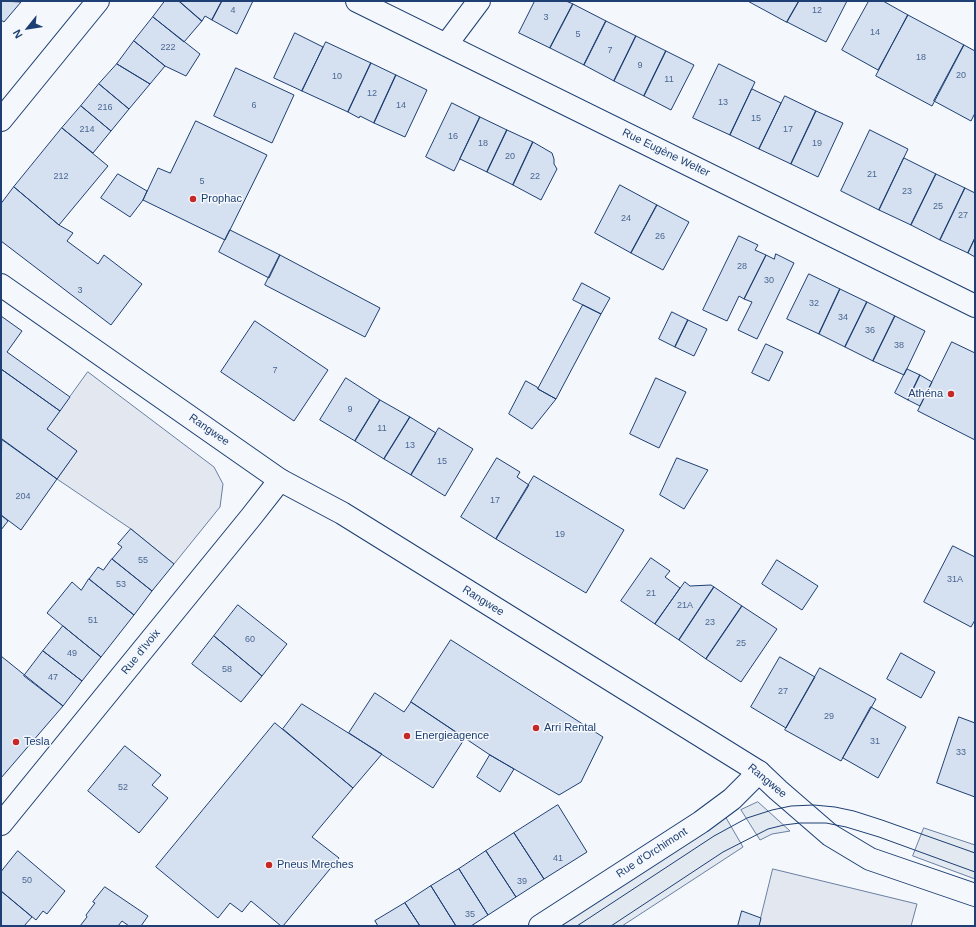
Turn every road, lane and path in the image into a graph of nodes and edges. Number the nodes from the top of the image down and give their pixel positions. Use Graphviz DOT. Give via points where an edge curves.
graph roads {
  1 [pos="98,1"];
  2 [pos="357,1"];
  3 [pos="479,1"];
  4 [pos="446,45"];
  5 [pos="1,120"];
  6 [pos="1,286"];
  7 [pos="975,306"];
  8 [pos="280,480"];
  9 [pos="758,772"];
  10 [pos="1,824"];
  11 [pos="975,895"];
  12 [pos="540,926"];
  1 -- 5 [label="street"];
  2 -- 4 [label="street, Rue Eugène Welter"];
  3 -- 4 [label="street"];
  4 -- 7 [label="street, Rue Eugène Welter"];
  6 -- 8 [label="street, Rangwee"];
  8 -- 9 [label="street, Rangwee" via="342,513"];
  8 -- 10 [label="street, Rue d'Ivoix"];
  9 -- 11 [label="street, Rangwee" via="830,835 870,859"];
  9 -- 12 [label="street, Rue d'Orchimont" via="732,799 701,822"];
}
